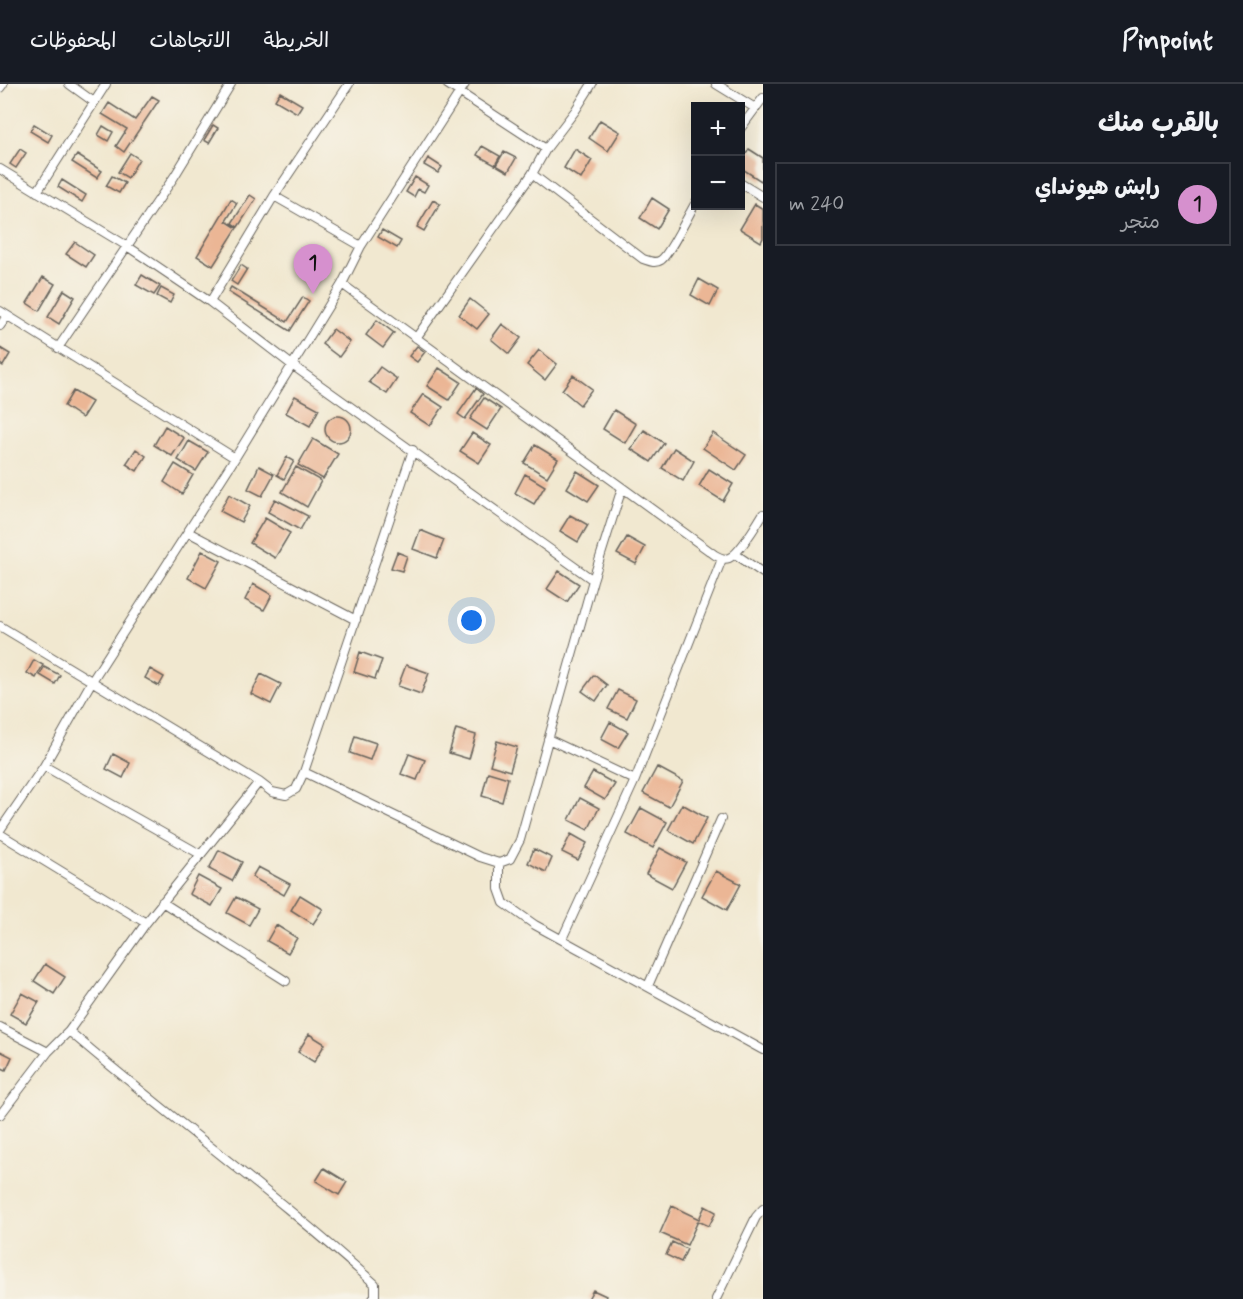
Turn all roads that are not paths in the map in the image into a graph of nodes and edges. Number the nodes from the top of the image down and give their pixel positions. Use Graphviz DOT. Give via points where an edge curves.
graph roads {
  1 [pos="3,84"];
  2 [pos="69,84"];
  3 [pos="106,84"];
  4 [pos="231,84"];
  5 [pos="349,84"];
  6 [pos="447,84"];
  7 [pos="465,84"];
  8 [pos="592,84"];
  9 [pos="716,84"];
  10 [pos="0,88"];
  11 [pos="460,92"];
  12 [pos="763,98"];
  13 [pos="94,102"];
  14 [pos="755,108"];
  15 [pos="745,123"];
  16 [pos="546,149"];
  17 [pos="0,169"];
  18 [pos="532,174"];
  19 [pos="745,186"];
  20 [pos="37,192"];
  21 [pos="274,196"];
  22 [pos="763,197"];
  23 [pos="692,210"];
  24 [pos="128,246"];
  25 [pos="361,246"];
  26 [pos="342,284"];
  27 [pos="210,302"];
  28 [pos="3,314"];
  29 [pos="0,326"];
  30 [pos="416,338"];
  31 [pos="58,348"];
  32 [pos="292,365"];
  33 [pos="413,450"];
  34 [pos="234,458"];
  35 [pos="622,488"];
  36 [pos="763,514"];
  37 [pos="188,532"];
  38 [pos="735,554"];
  39 [pos="722,559"];
  40 [pos="763,573"];
  41 [pos="593,580"];
  42 [pos="356,620"];
  43 [pos="0,626"];
  44 [pos="92,681"];
  45 [pos="548,739"];
  46 [pos="44,766"];
  47 [pos="304,772"];
  48 [pos="636,780"];
  49 [pos="258,782"];
  50 [pos="721,819"];
  51 [pos="0,830"];
  52 [pos="0,834"];
  53 [pos="200,854"];
  54 [pos="499,863"];
  55 [pos="162,902"];
  56 [pos="146,923"];
  57 [pos="562,939"];
  58 [pos="286,981"];
  59 [pos="648,986"];
  60 [pos="0,1027"];
  61 [pos="69,1031"];
  62 [pos="763,1050"];
  63 [pos="48,1052"];
  64 [pos="0,1115"];
  65 [pos="763,1209"];
  66 [pos="373,1299"];
  67 [pos="716,1299"];
  1 -- 10 [label="street"];
  2 -- 13 [label="street"];
  3 -- 13 [label="street"];
  4 -- 24 [label="street"];
  5 -- 21 [label="street"];
  6 -- 11 [label="street"];
  7 -- 11 [label="street"];
  8 -- 16 [label="street"];
  9 -- 14 [label="street"];
  11 -- 16 [label="street"];
  11 -- 25 [label="street"];
  12 -- 14 [label="street"];
  13 -- 20 [label="street"];
  14 -- 15 [label="street"];
  16 -- 18 [label="street"];
  17 -- 20 [label="street"];
  18 -- 23 [label="street" via="652,263 661,261 668,253"];
  18 -- 30 [label="street"];
  19 -- 22 [label="street"];
  20 -- 24 [label="street"];
  21 -- 25 [label="street"];
  21 -- 27 [label="street"];
  24 -- 27 [label="street"];
  24 -- 31 [label="street"];
  25 -- 26 [label="street"];
  26 -- 30 [label="street"];
  26 -- 32 [label="street"];
  27 -- 32 [label="street"];
  28 -- 29 [label="street"];
  28 -- 31 [label="street"];
  30 -- 35 [label="street"];
  31 -- 34 [label="street"];
  32 -- 33 [label="street"];
  32 -- 34 [label="street"];
  33 -- 41 [label="street"];
  33 -- 42 [label="street"];
  34 -- 37 [label="street"];
  35 -- 39 [label="street"];
  35 -- 41 [label="street"];
  36 -- 38 [label="street"];
  37 -- 42 [label="street"];
  37 -- 44 [label="street"];
  38 -- 39 [label="street"];
  38 -- 40 [label="street"];
  39 -- 48 [label="street"];
  41 -- 45 [label="street"];
  42 -- 47 [label="street"];
  43 -- 44 [label="street"];
  44 -- 46 [label="street"];
  44 -- 49 [label="street"];
  45 -- 48 [label="street"];
  45 -- 54 [label="street" via="519,840 510,859"];
  46 -- 51 [label="street"];
  46 -- 53 [label="street"];
  47 -- 49 [label="street" via="296,789 286,795 272,792"];
  47 -- 54 [label="street"];
  48 -- 57 [label="street"];
  49 -- 53 [label="street"];
  50 -- 59 [label="street"];
  52 -- 56 [label="street"];
  53 -- 55 [label="street"];
  54 -- 57 [label="street" via="499,888 504,903"];
  55 -- 56 [label="street"];
  55 -- 58 [label="street"];
  56 -- 61 [label="street"];
  57 -- 59 [label="street"];
  59 -- 62 [label="street"];
  60 -- 63 [label="street"];
  61 -- 63 [label="street"];
  61 -- 66 [label="street" via="296,1214 375,1284"];
  63 -- 64 [label="street"];
  65 -- 67 [label="street"];
}
